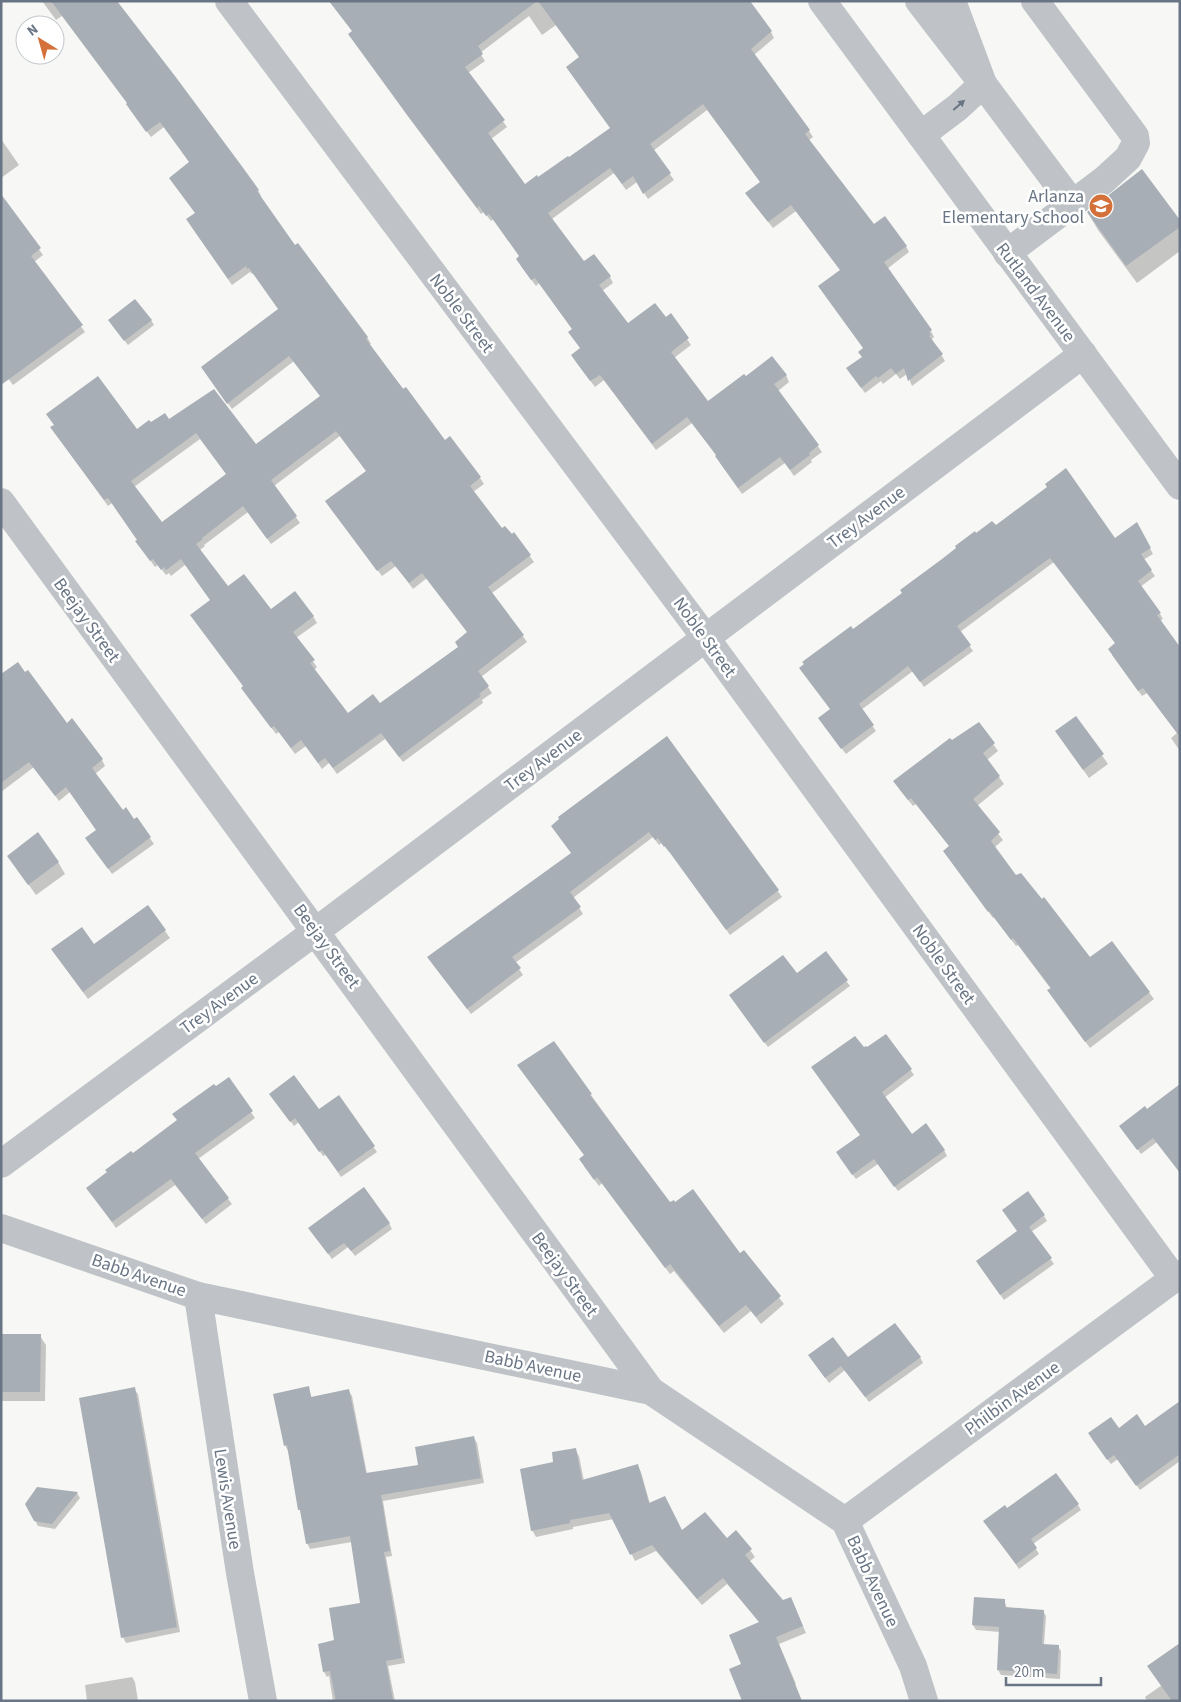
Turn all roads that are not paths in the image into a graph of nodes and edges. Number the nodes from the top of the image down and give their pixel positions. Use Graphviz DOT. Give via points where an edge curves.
graph roads {
  1 [pos="229,1"];
  2 [pos="822,1"];
  3 [pos="952,1"];
  4 [pos="1036,1"];
  5 [pos="925,3"];
  6 [pos="983,84"];
  7 [pos="921,136"];
  8 [pos="1072,203"];
  9 [pos="1007,253"];
  10 [pos="1083,354"];
  11 [pos="1180,486"];
  12 [pos="1,502"];
  13 [pos="705,638"];
  14 [pos="316,931"];
  15 [pos="1,1164"];
  16 [pos="1,1228"];
  17 [pos="1177,1277"];
  18 [pos="198,1296"];
  19 [pos="651,1391"];
  20 [pos="845,1521"];
  21 [pos="263,1701"];
  22 [pos="924,1701"];
  1 -- 13 [label="street, Noble Street"];
  2 -- 7 [label="street, Rutland Avenue"];
  3 -- 6 [label="street"];
  4 -- 8 [label="street" via="1135,136 1136,143 1128,158"];
  5 -- 6 [label="street"];
  7 -- 6 [label="street, one-way"];
  6 -- 8 [label="street"];
  7 -- 9 [label="street, Rutland Avenue"];
  8 -- 9 [label="street"];
  9 -- 10 [label="street, Rutland Avenue"];
  10 -- 11 [label="street, Rutland Avenue"];
  10 -- 13 [label="street, Trey Avenue"];
  12 -- 14 [label="street, Beejay Street"];
  13 -- 14 [label="street, Trey Avenue"];
  13 -- 17 [label="street, Noble Street"];
  14 -- 15 [label="street, Trey Avenue"];
  14 -- 19 [label="street, Beejay Street"];
  16 -- 18 [label="street, Babb Avenue"];
  17 -- 20 [label="street, Philbin Avenue"];
  18 -- 19 [label="street, Babb Avenue"];
  18 -- 21 [label="street, Lewis Avenue"];
  19 -- 20 [label="street, Babb Avenue"];
  20 -- 22 [label="street, Babb Avenue" via="913,1666"];
}
